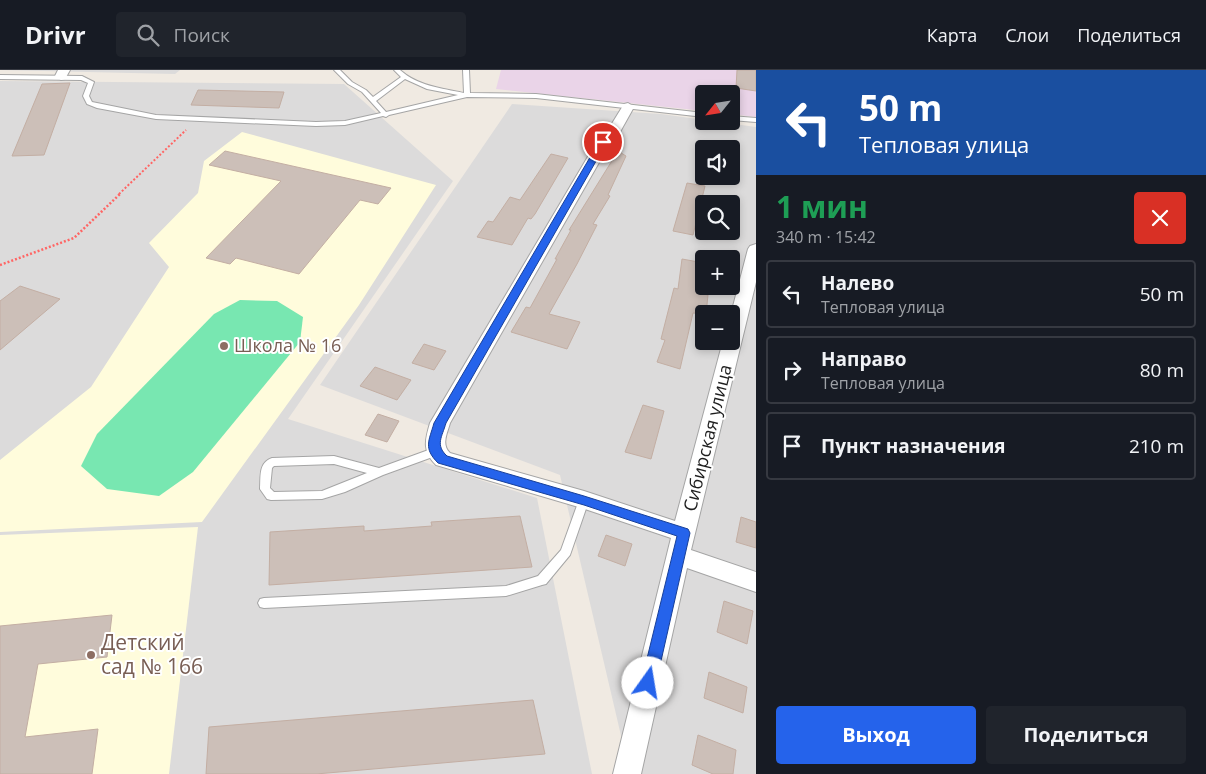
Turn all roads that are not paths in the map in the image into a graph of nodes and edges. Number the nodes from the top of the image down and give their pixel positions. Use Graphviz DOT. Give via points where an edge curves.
graph roads {
  1 [pos="337,70"];
  2 [pos="397,70"];
  3 [pos="466,70"];
  4 [pos="62,73"];
  5 [pos="0,77"];
  6 [pos="404,77"];
  7 [pos="467,96"];
  8 [pos="373,100"];
  9 [pos="628,107"];
  10 [pos="386,114"];
  11 [pos="695,114"];
  12 [pos="740,119"];
  13 [pos="756,120"];
  14 [pos="756,249"];
  15 [pos="434,452"];
  16 [pos="379,472"];
  17 [pos="584,500"];
  18 [pos="684,533"];
  19 [pos="678,555"];
  20 [pos="756,582"];
  21 [pos="264,603"];
  22 [pos="627,774"];
  1 -- 8 [label="lane"];
  2 -- 6 [label="lane"];
  3 -- 7 [label="lane"];
  4 -- 5 [label="lane"];
  4 -- 10 [label="lane" via="91,82 86,96 89,103 156,117 316,124 345,123"];
  6 -- 7 [label="lane"];
  6 -- 8 [label="lane"];
  7 -- 9 [label="lane" via="536,96"];
  7 -- 10 [label="lane"];
  8 -- 10 [label="lane"];
  9 -- 11 [label="lane"];
  9 -- 15 [label="street" via="603,142 440,423"];
  12 -- 13 [label="lane"];
  14 -- 18 [label="street, Сибирская улица"];
  15 -- 16 [label="lane"];
  15 -- 17 [label="street" via="442,460"];
  16 -- 16 [label="lane" via="334,460 272,462 267,466 265,489 270,496 322,495"];
  17 -- 18 [label="street"];
  17 -- 21 [label="lane" via="566,552 542,580 506,591"];
  18 -- 19 [label="street, Сибирская улица"];
  19 -- 20 [label="street"];
  19 -- 22 [label="street, Сибирская улица"];
}
